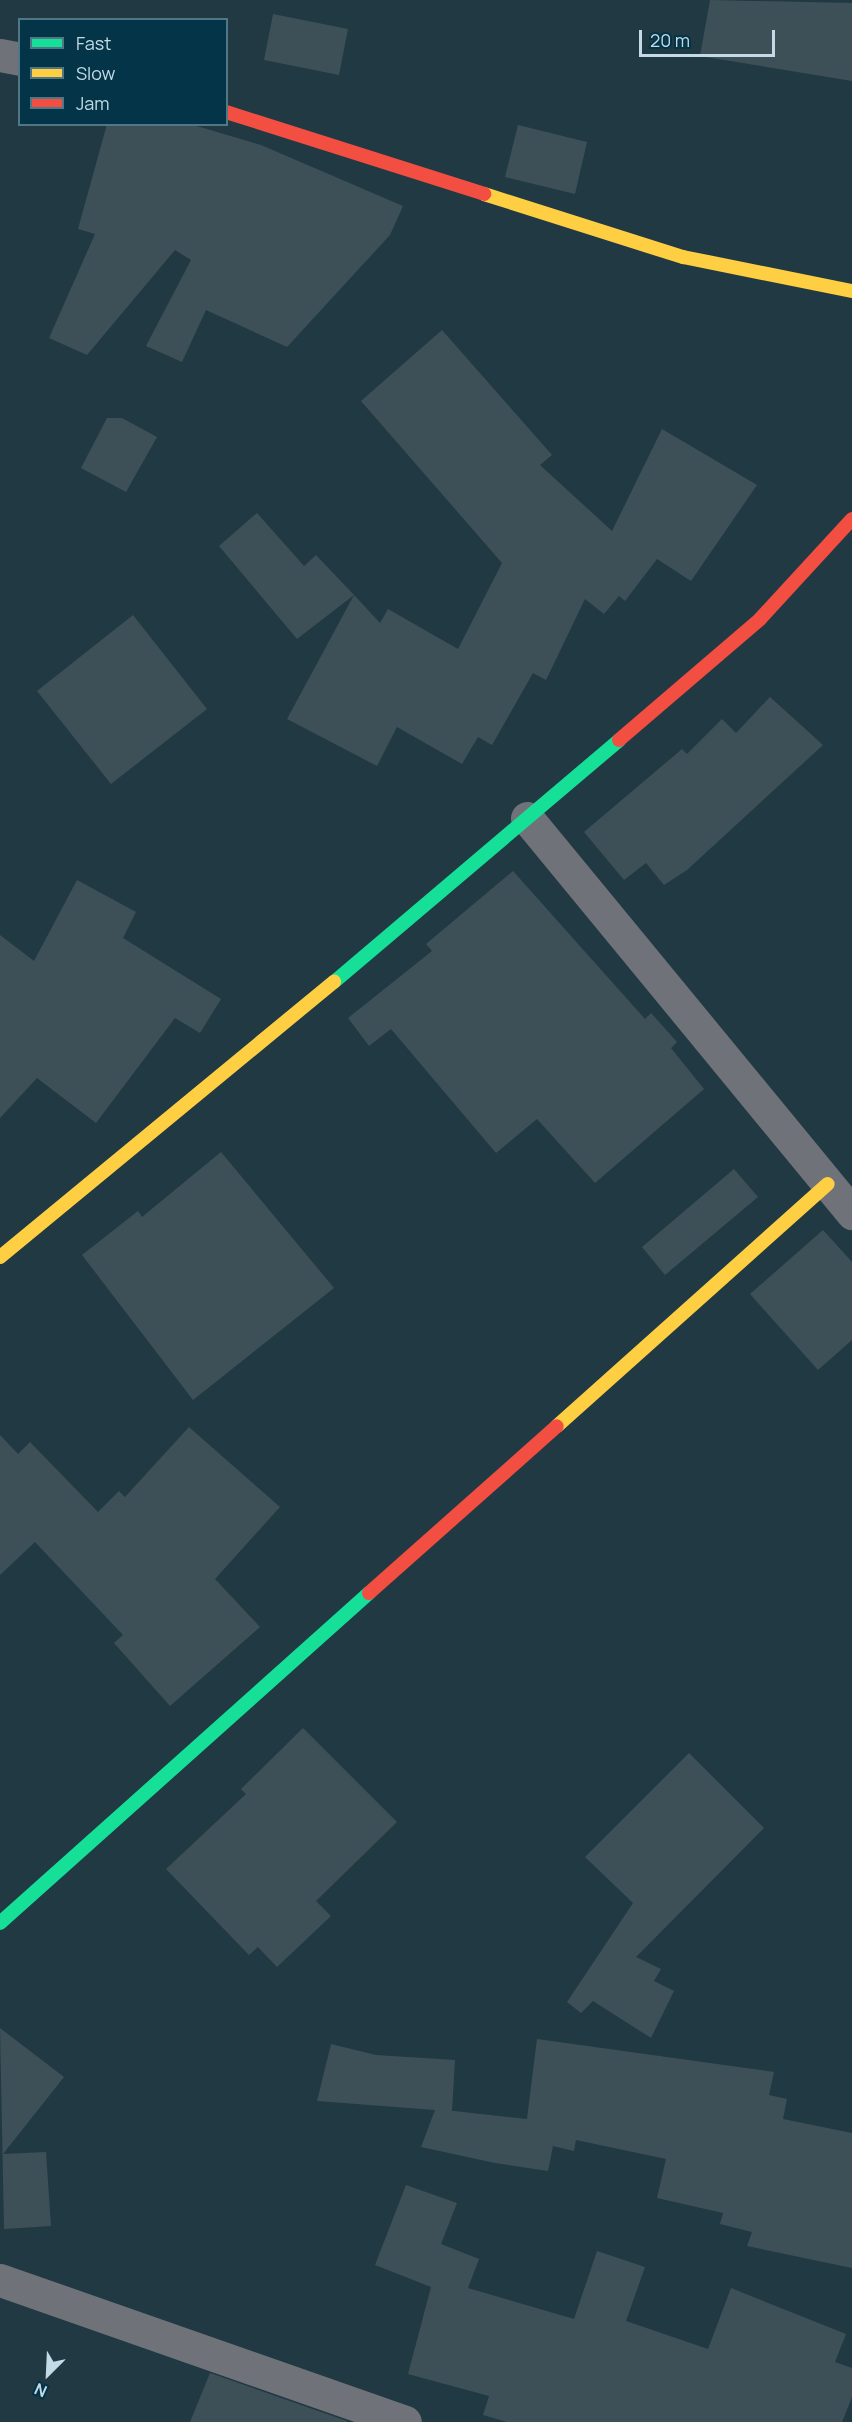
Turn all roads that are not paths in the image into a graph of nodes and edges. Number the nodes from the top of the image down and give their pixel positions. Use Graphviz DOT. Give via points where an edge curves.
graph roads {
  1 [pos="0,55"];
  2 [pos="18,59"];
  3 [pos="228,113"];
  4 [pos="852,291"];
  5 [pos="852,519"];
  6 [pos="527,818"];
  7 [pos="828,1184"];
  8 [pos="852,1213"];
  9 [pos="0,1257"];
  10 [pos="0,1923"];
  11 [pos="0,2280"];
  12 [pos="405,2422"];
  1 -- 2 [label="street"];
  3 -- 4 [label="street" via="682,256"];
  5 -- 6 [label="street" via="760,619"];
  6 -- 7 [label="street"];
  6 -- 9 [label="street"];
  7 -- 8 [label="street"];
  7 -- 10 [label="street"];
  11 -- 12 [label="street"];
}
